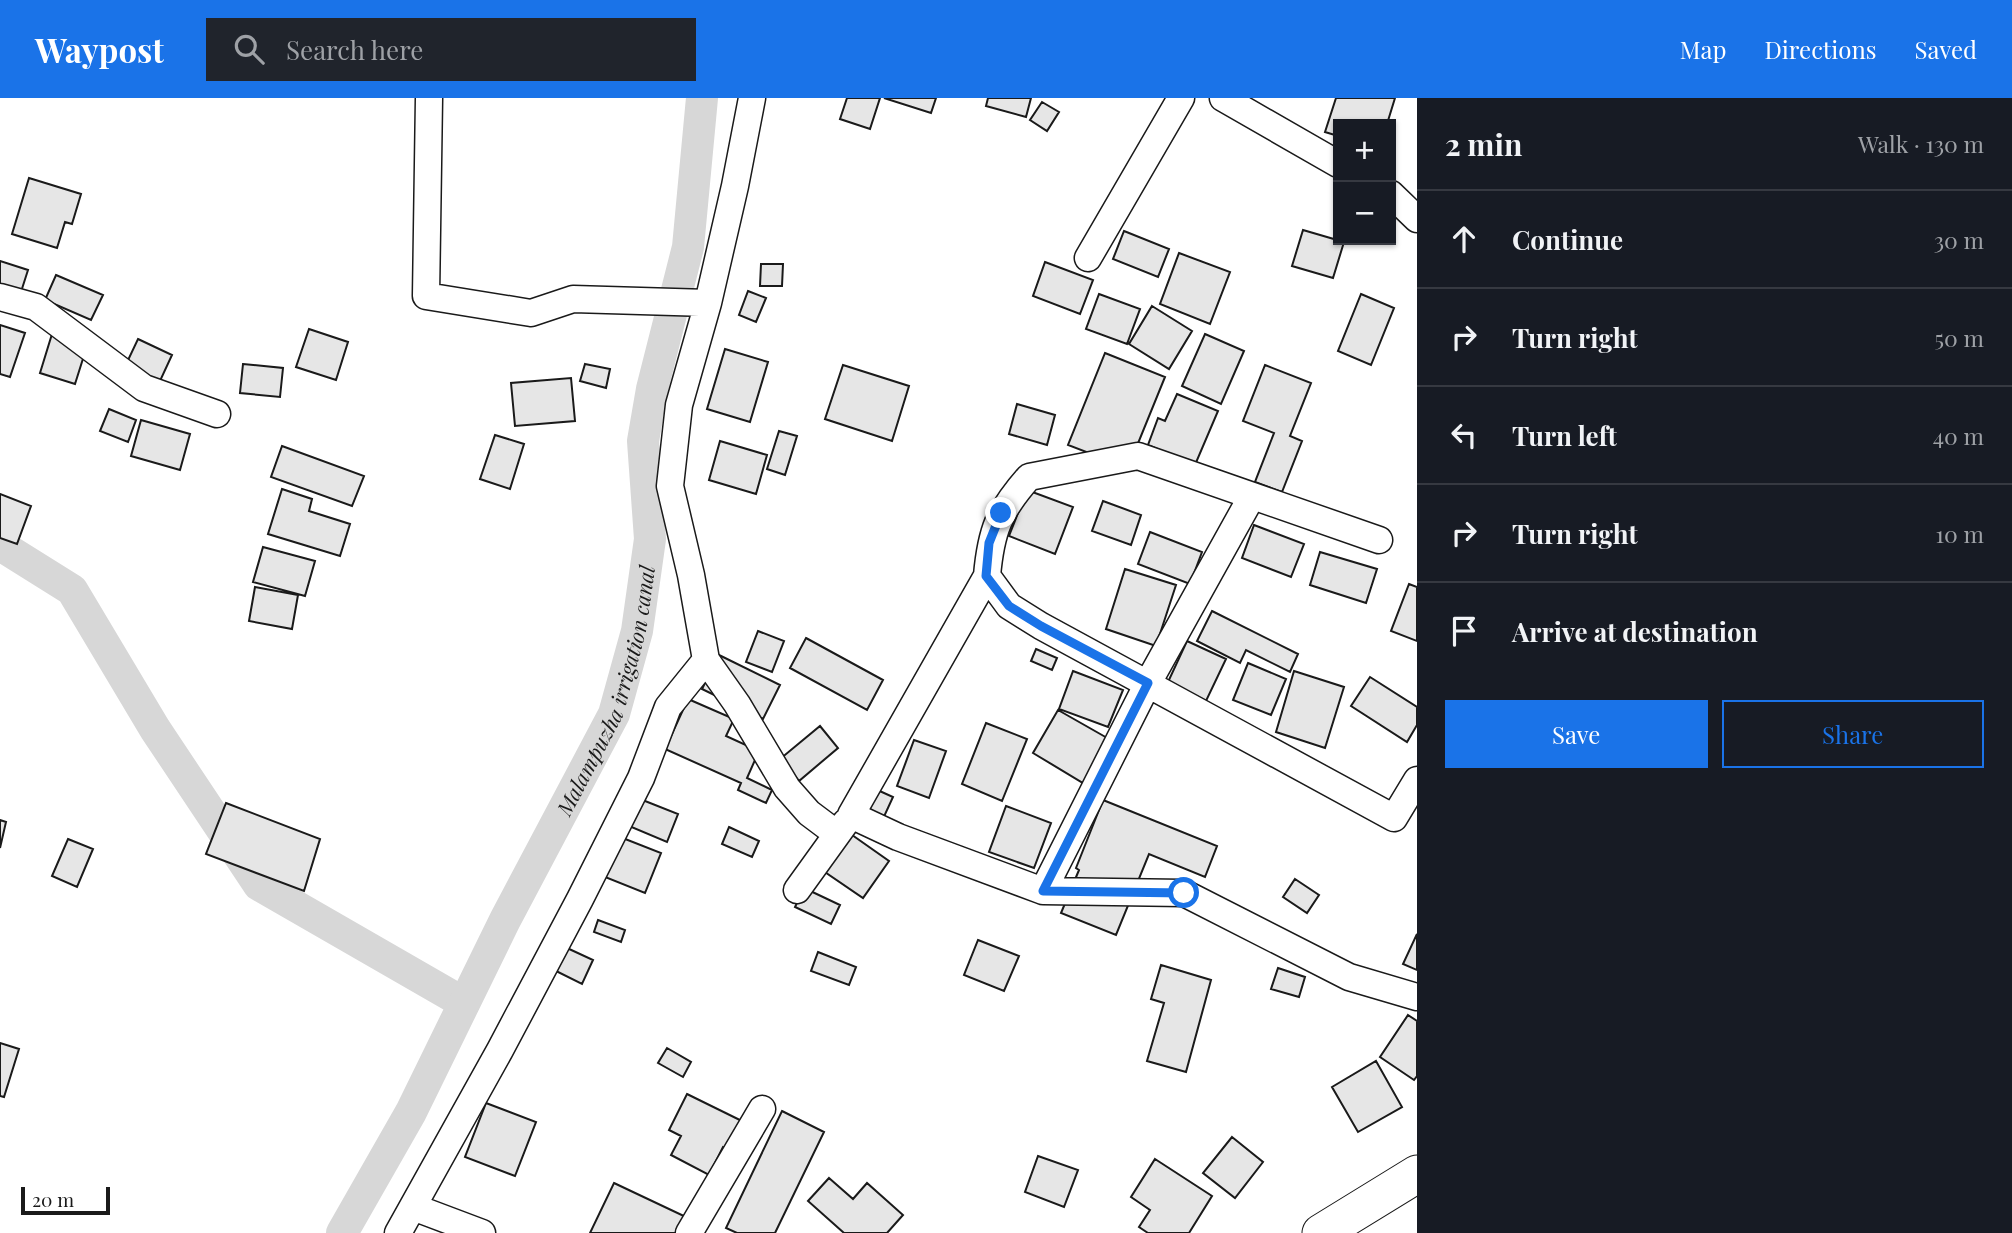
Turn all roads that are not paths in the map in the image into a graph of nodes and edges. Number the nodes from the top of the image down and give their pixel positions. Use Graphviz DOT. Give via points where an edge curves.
graph roads {
  1 [pos="429,98"];
  2 [pos="752,98"];
  3 [pos="1181,98"];
  4 [pos="1223,98"];
  5 [pos="1333,161"];
  6 [pos="1396,199"];
  7 [pos="1417,219"];
  8 [pos="1088,258"];
  9 [pos="0,297"];
  10 [pos="708,303"];
  11 [pos="217,414"];
  12 [pos="1252,496"];
  13 [pos="1380,540"];
  14 [pos="986,576"];
  15 [pos="706,660"];
  16 [pos="1148,683"];
  17 [pos="1417,780"];
  18 [pos="844,825"];
  19 [pos="797,890"];
  20 [pos="1043,891"];
  21 [pos="1417,997"];
  22 [pos="762,1109"];
  23 [pos="1417,1174"];
  24 [pos="412,1207"];
  25 [pos="398,1233"];
  26 [pos="482,1233"];
  27 [pos="689,1233"];
  28 [pos="1321,1233"];
  1 -- 10 [label="street" via="426,296 531,313 573,299"];
  2 -- 10 [label="street"];
  3 -- 8 [label="street"];
  4 -- 5 [label="street"];
  6 -- 7 [label="street"];
  9 -- 11 [label="street" via="36,307 144,388"];
  10 -- 15 [label="street" via="679,405 670,486"];
  12 -- 13 [label="street"];
  12 -- 14 [label="street" via="1139,456 1030,477 1001,513 989,543"];
  12 -- 16 [label="street"];
  14 -- 16 [label="street" via="1009,606"];
  14 -- 18 [label="street"];
  15 -- 18 [label="street" via="787,788 809,813"];
  15 -- 24 [label="street" via="668,707 641,778 580,899"];
  16 -- 17 [label="street" via="1394,818"];
  16 -- 20 [label="street"];
  18 -- 19 [label="street"];
  18 -- 20 [label="street" via="898,837"];
  20 -- 21 [label="street" via="1184,893 1349,977"];
  22 -- 27 [label="street"];
  23 -- 28 [label="main road"];
  24 -- 25 [label="street"];
  24 -- 26 [label="street"];
}
